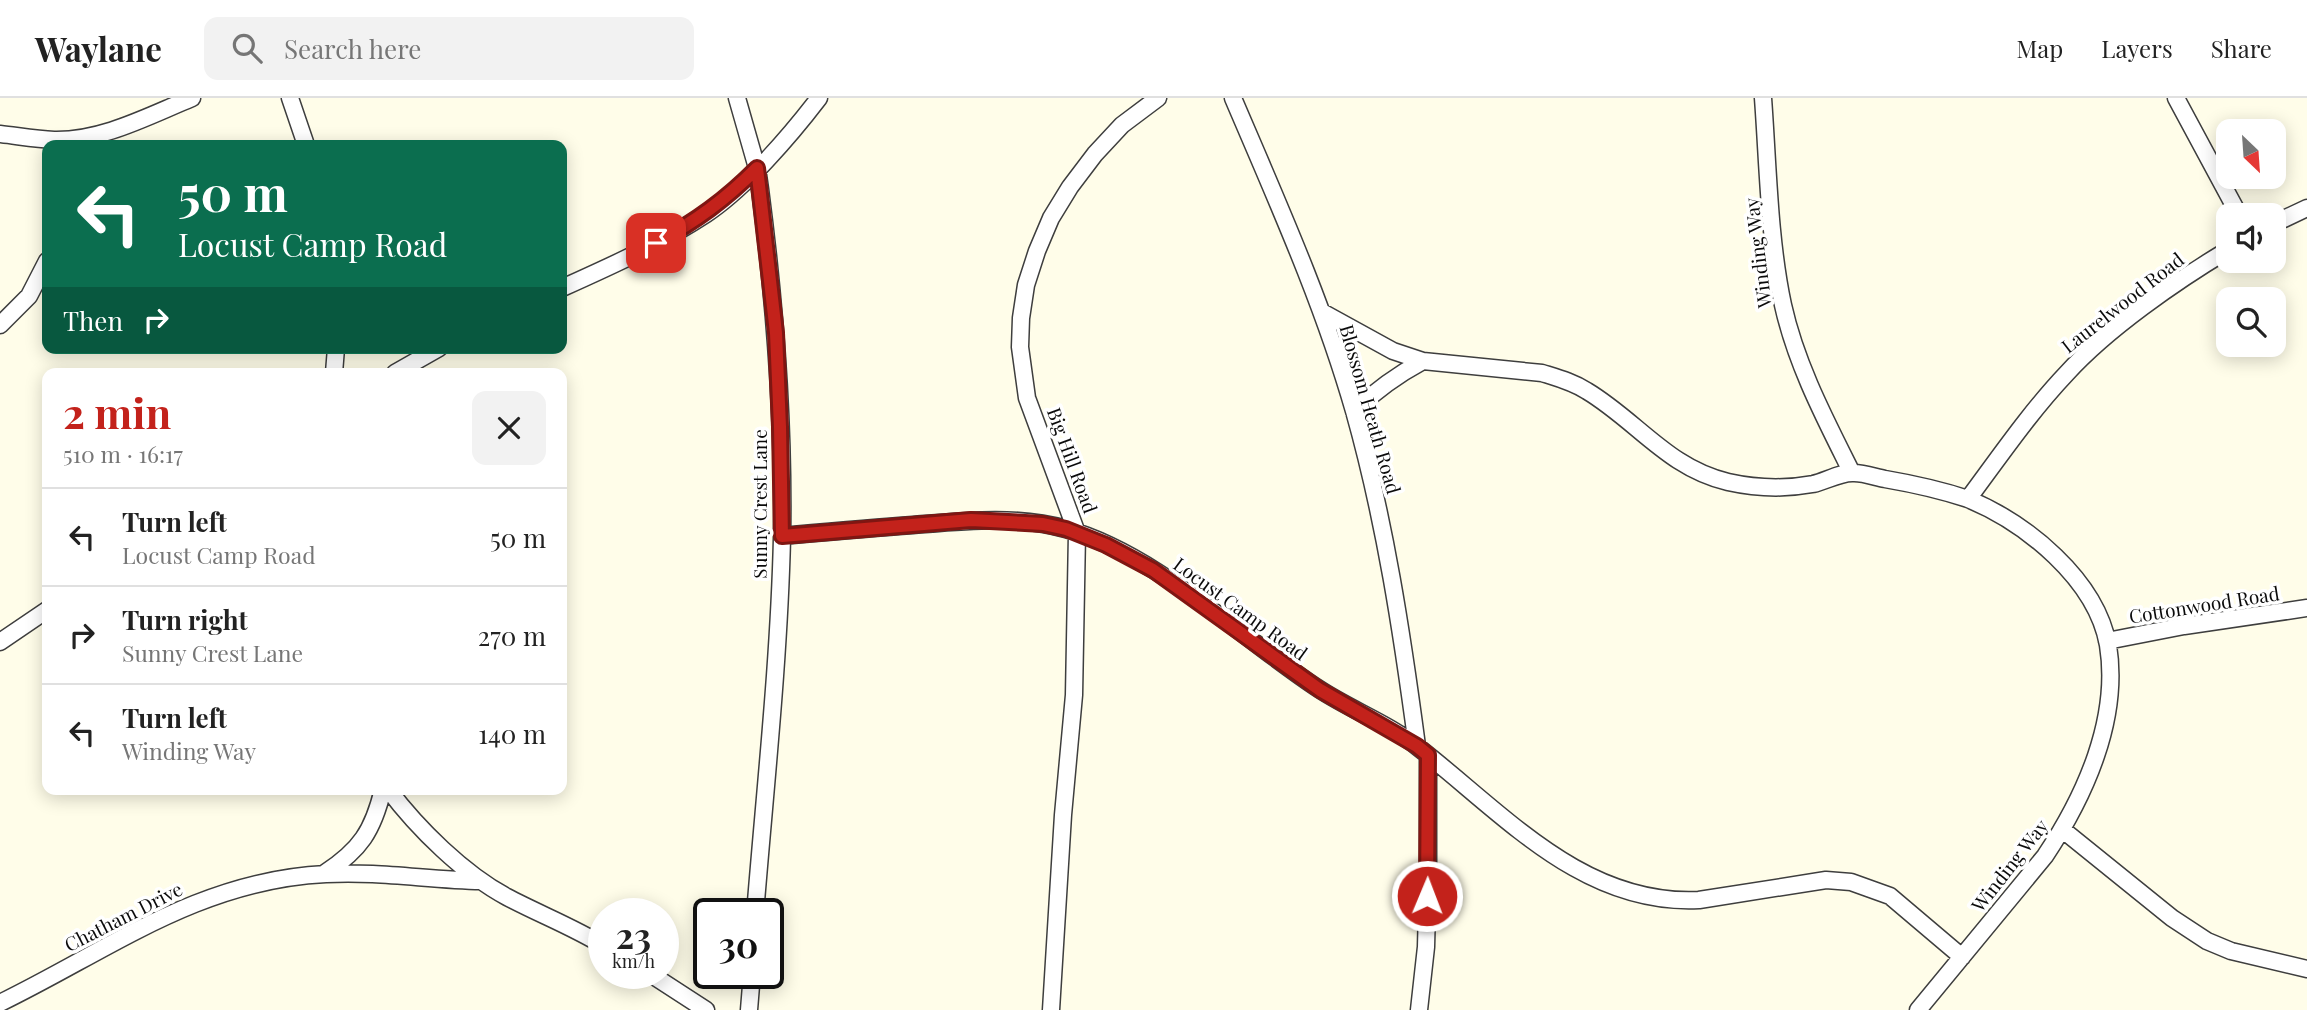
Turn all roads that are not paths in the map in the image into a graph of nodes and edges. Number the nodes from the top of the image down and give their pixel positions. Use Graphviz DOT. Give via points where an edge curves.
graph roads {
  1 [pos="192,98"];
  2 [pos="290,98"];
  3 [pos="737,98"];
  4 [pos="819,98"];
  5 [pos="1158,98"];
  6 [pos="1233,98"];
  7 [pos="1763,98"];
  8 [pos="2176,98"];
  9 [pos="0,134"];
  10 [pos="68,140"];
  11 [pos="304,140"];
  12 [pos="42,141"];
  13 [pos="757,168"];
  14 [pos="2233,203"];
  15 [pos="2307,208"];
  16 [pos="2286,218"];
  17 [pos="2216,258"];
  18 [pos="42,271"];
  19 [pos="567,286"];
  20 [pos="1322,312"];
  21 [pos="0,325"];
  22 [pos="428,354"];
  23 [pos="1423,361"];
  24 [pos="404,368"];
  25 [pos="1354,411"];
  26 [pos="1852,472"];
  27 [pos="1968,499"];
  28 [pos="1077,533"];
  29 [pos="782,536"];
  30 [pos="2307,608"];
  31 [pos="42,613"];
  32 [pos="2107,641"];
  33 [pos="0,642"];
  34 [pos="1422,750"];
  35 [pos="384,795"];
  36 [pos="391,795"];
  37 [pos="2063,830"];
  38 [pos="324,874"];
  39 [pos="481,881"];
  40 [pos="756,898"];
  41 [pos="588,937"];
  42 [pos="1962,957"];
  43 [pos="2307,969"];
  44 [pos="674,989"];
  45 [pos="751,989"];
  46 [pos="0,1003"];
  47 [pos="706,1010"];
  48 [pos="750,1010"];
  49 [pos="1051,1010"];
  50 [pos="1419,1010"];
  51 [pos="1918,1010"];
  1 -- 10 [label="street" via="107,132"];
  2 -- 11 [label="street"];
  3 -- 13 [label="street, Sunny Crest Lane"];
  4 -- 13 [label="street"];
  5 -- 28 [label="street, Big Hill Road" via="1122,125 1070,187 1051,218 1026,285 1022,375"];
  6 -- 20 [label="street, Blossom Heath Road"];
  7 -- 26 [label="street, Winding Way" via="1783,305 1819,407"];
  8 -- 14 [label="street"];
  9 -- 12 [label="street"];
  13 -- 19 [label="street" via="708,213"];
  13 -- 29 [label="street, Sunny Crest Lane" via="776,333"];
  15 -- 16 [label="street"];
  17 -- 27 [label="street, Laurelwood Road" via="2131,318 2068,371"];
  18 -- 21 [label="street" via="29,296"];
  20 -- 23 [label="street" via="1393,351"];
  20 -- 25 [label="street, Blossom Heath Road"];
  22 -- 24 [label="street"];
  23 -- 25 [label="street" via="1376,390"];
  23 -- 26 [label="street" via="1560,378 1602,401 1676,461 1729,482 1814,484"];
  25 -- 34 [label="street, Blossom Heath Road" via="1400,614"];
  26 -- 27 [label="street"];
  27 -- 32 [label="street, Winding Way" via="2015,522 2042,542 2082,588"];
  28 -- 29 [label="street, Locust Camp Road" via="1043,524 971,520"];
  28 -- 34 [label="street, Locust Camp Road" via="1153,570 1320,690"];
  28 -- 49 [label="street, Big Hill Road" via="1074,695"];
  29 -- 40 [label="street, Sunny Crest Lane"];
  30 -- 32 [label="street, Cottonwood Road"];
  31 -- 33 [label="street"];
  32 -- 37 [label="street, Winding Way" via="2110,693 2104,725 2093,765"];
  34 -- 42 [label="street, Locust Camp Road" via="1558,860 1592,879 1652,899 1679,901 1826,880 1851,882 1890,896"];
  34 -- 50 [label="street, Blossom Heath Road" via="1427,909"];
  35 -- 38 [label="street" via="359,847"];
  36 -- 39 [label="street"];
  37 -- 42 [label="street, Winding Way"];
  37 -- 43 [label="street" via="2207,941 2239,954"];
  38 -- 39 [label="street, Chatham Drive"];
  38 -- 46 [label="street, Chatham Drive" via="235,889 192,903"];
  39 -- 41 [label="street"];
  42 -- 51 [label="street, Winding Way"];
  44 -- 47 [label="street"];
  45 -- 48 [label="street"];
}
